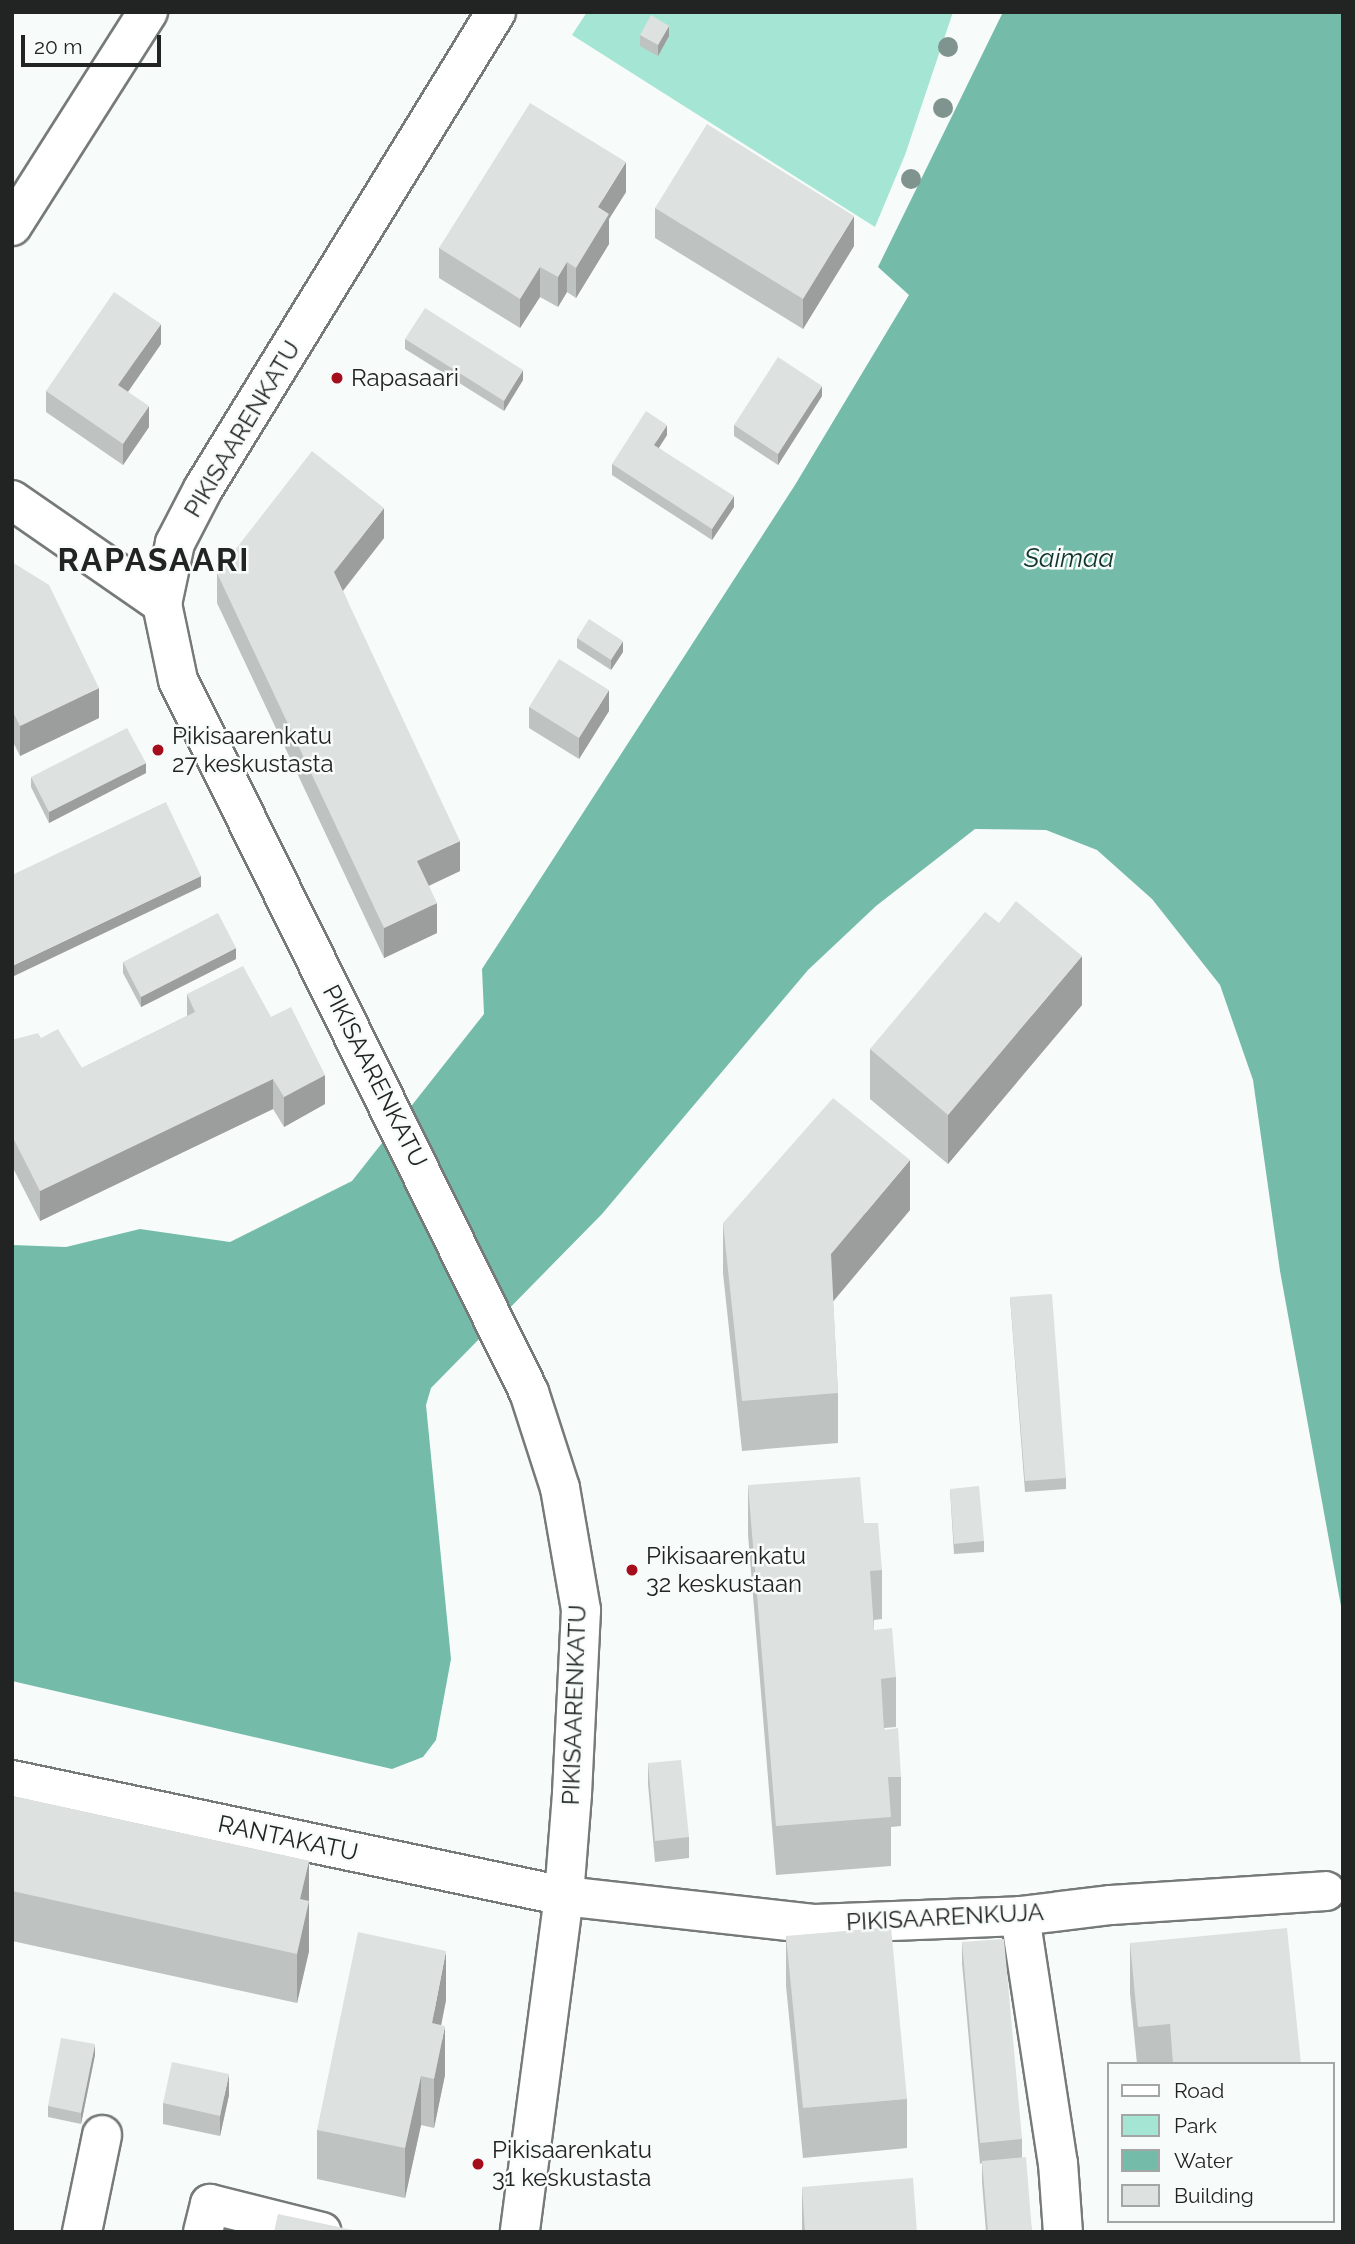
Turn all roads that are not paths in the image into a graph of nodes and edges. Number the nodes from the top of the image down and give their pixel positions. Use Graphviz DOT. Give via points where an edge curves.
graph roads {
  1 [pos="148,12"];
  2 [pos="496,12"];
  3 [pos="12,226"];
  4 [pos="12,500"];
  5 [pos="162,604"];
  6 [pos="12,1780"];
  7 [pos="1326,1891"];
  8 [pos="564,1896"];
  9 [pos="1020,1916"];
  10 [pos="102,2135"];
  11 [pos="82,2232"];
  12 [pos="203,2232"];
  13 [pos="322,2232"];
  14 [pos="520,2232"];
  15 [pos="1063,2232"];
  1 -- 3 [label="street"];
  2 -- 5 [label="street, PIKISAARENKATU" via="203,489 175,543"];
  4 -- 5 [label="street"];
  5 -- 8 [label="street, PIKISAARENKATU" via="178,680 529,1392 560,1488 581,1610"];
  6 -- 8 [label="street, RANTAKATU"];
  7 -- 9 [label="street, PIKISAARENKUJA" via="1111,1905"];
  8 -- 9 [label="street, PIKISAARENKUJA" via="815,1924"];
  8 -- 14 [label="street, PIKISAARENKATU"];
  9 -- 15 [label="street" via="1058,2163"];
  10 -- 11 [label="street"];
  12 -- 13 [label="street" via="210,2204"];
}
